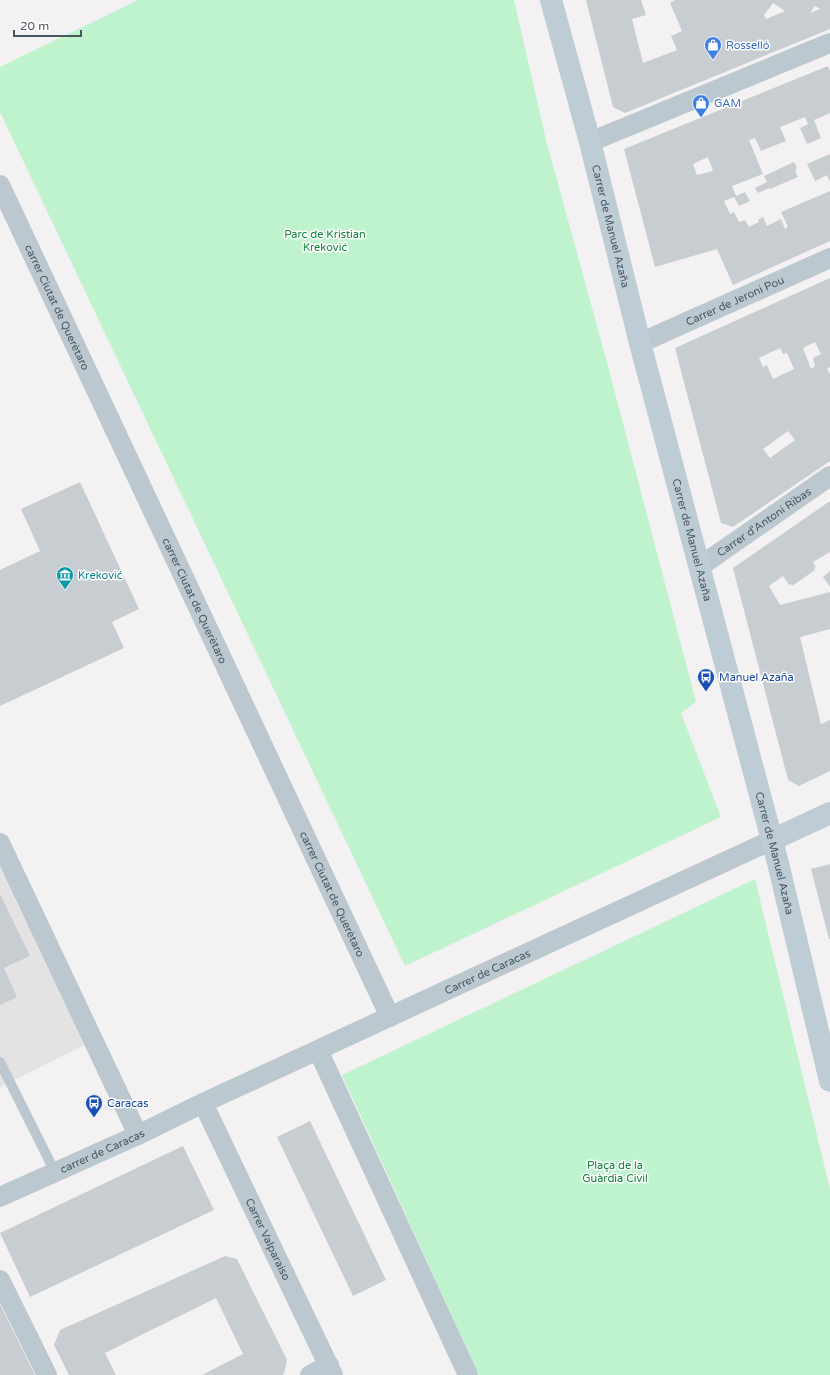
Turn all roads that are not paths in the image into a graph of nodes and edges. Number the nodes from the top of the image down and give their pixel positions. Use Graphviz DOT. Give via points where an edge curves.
graph roads {
  1 [pos="551,0"];
  2 [pos="830,44"];
  3 [pos="590,142"];
  4 [pos="0,185"];
  5 [pos="830,258"];
  6 [pos="640,343"];
  7 [pos="830,476"];
  8 [pos="699,567"];
  9 [pos="830,813"];
  10 [pos="772,840"];
  11 [pos="0,843"];
  12 [pos="390,1017"];
  13 [pos="318,1050"];
  14 [pos="0,1062"];
  15 [pos="830,1081"];
  16 [pos="203,1103"];
  17 [pos="138,1135"];
  18 [pos="55,1172"];
  19 [pos="0,1197"];
  20 [pos="0,1280"];
  21 [pos="331,1370"];
  22 [pos="47,1375"];
  23 [pos="310,1375"];
  24 [pos="468,1375"];
  1 -- 3 [label="street, Carrer de Manuel Azaña"];
  2 -- 3 [label="street"];
  3 -- 6 [label="street, Carrer de Manuel Azaña"];
  4 -- 12 [label="street, carrer Ciutat de Querètaro"];
  5 -- 6 [label="street, Carrer de Jeroni Pou"];
  6 -- 8 [label="street, Carrer de Manuel Azaña"];
  7 -- 8 [label="street, Carrer d'Antoni Ribas"];
  8 -- 10 [label="street, Carrer de Manuel Azaña"];
  9 -- 10 [label="street"];
  10 -- 12 [label="street, Carrer de Caracas"];
  10 -- 15 [label="street, Carrer de Manuel Azaña"];
  11 -- 17 [label="street"];
  12 -- 13 [label="street, Carrer de Caracas"];
  13 -- 16 [label="street, Carrer de Caracas"];
  13 -- 24 [label="street"];
  14 -- 18 [label="lane"];
  16 -- 17 [label="street, carrer de Caracas"];
  16 -- 21 [label="street, Carrer Valparaiso"];
  17 -- 18 [label="street, carrer de Caracas"];
  18 -- 19 [label="street, carrer de Caracas"];
  20 -- 22 [label="street"];
  21 -- 23 [label="street"];
}
